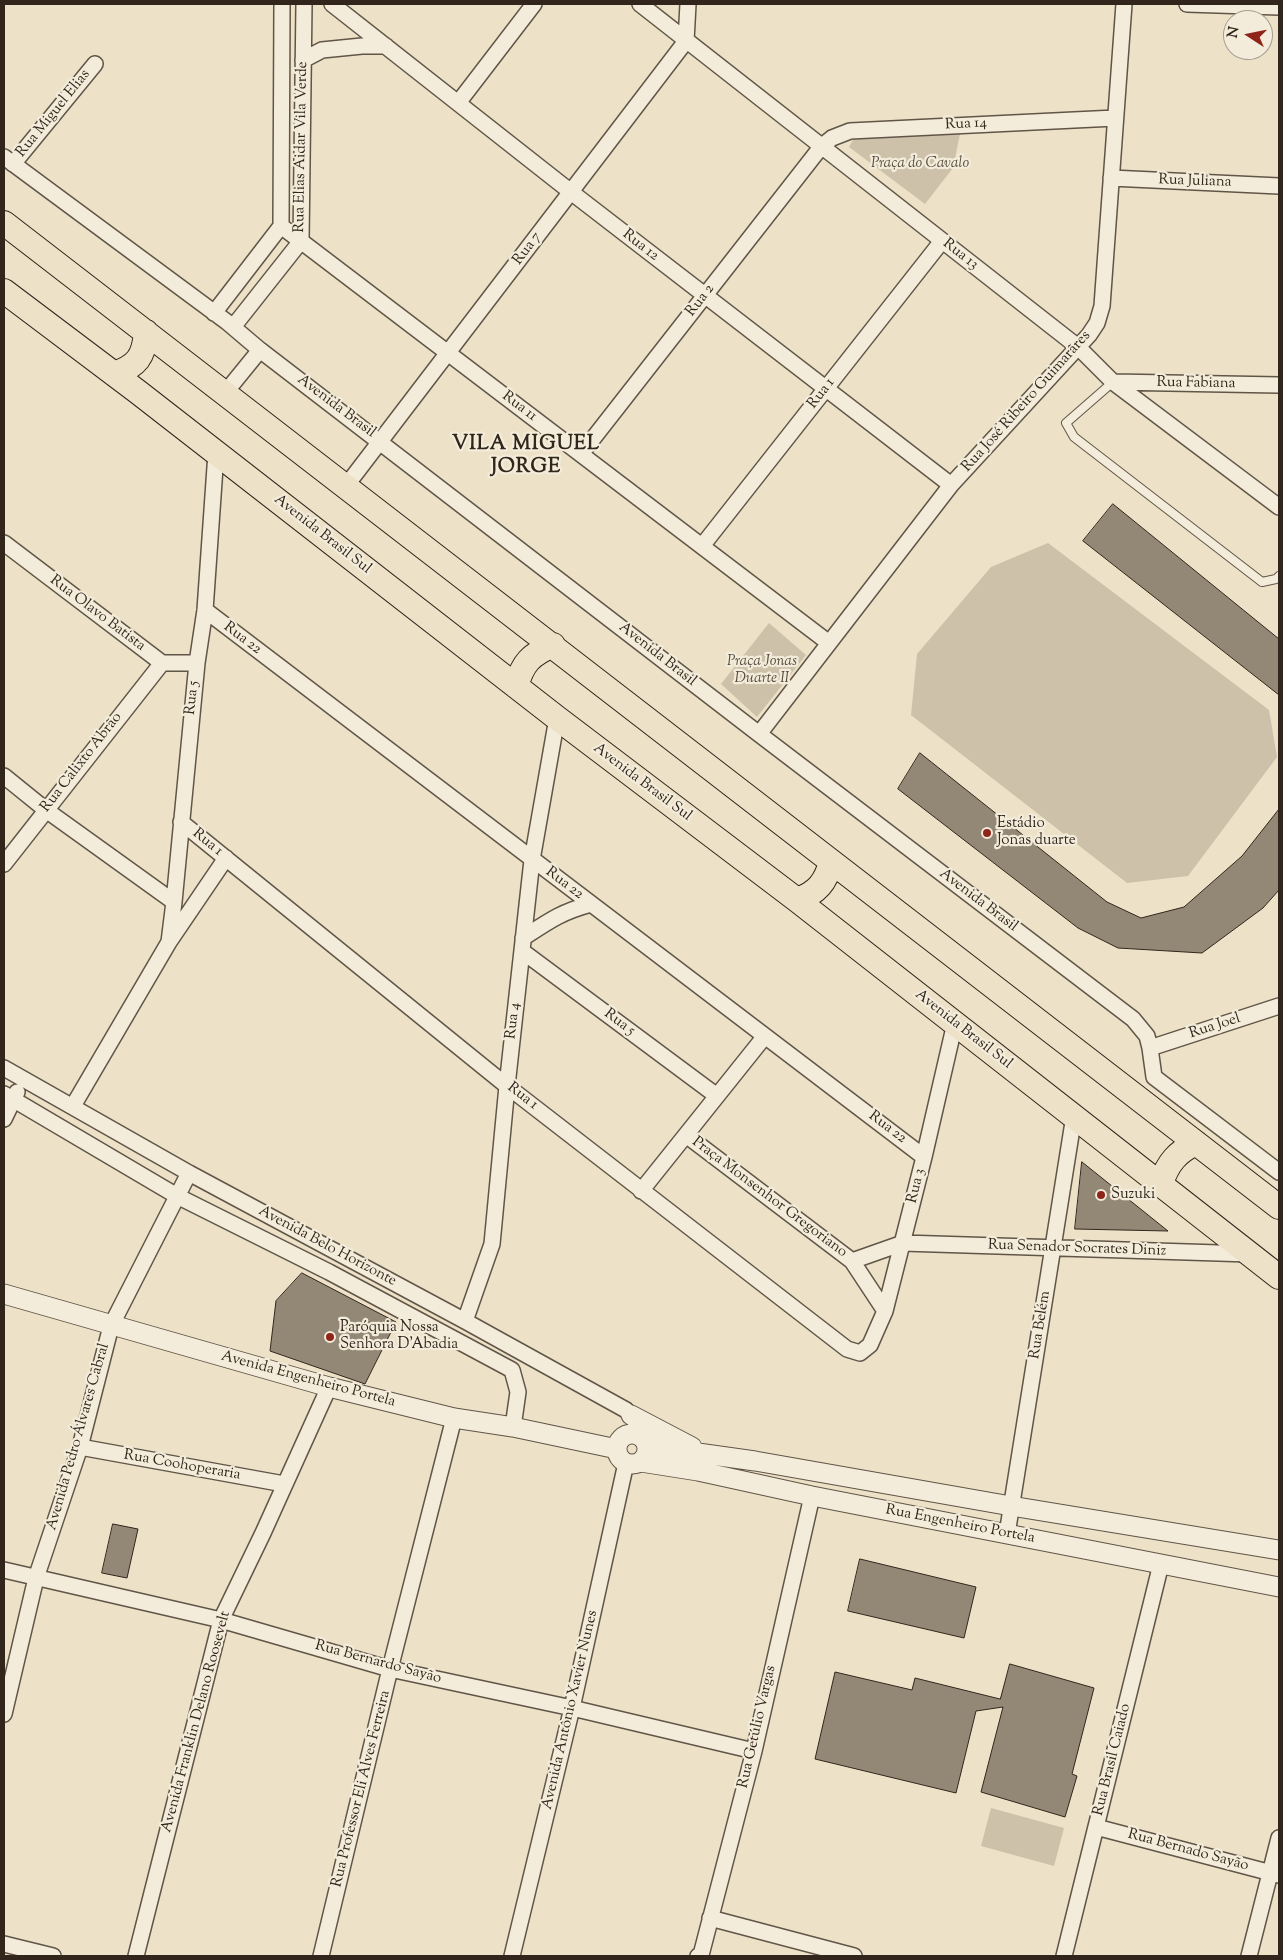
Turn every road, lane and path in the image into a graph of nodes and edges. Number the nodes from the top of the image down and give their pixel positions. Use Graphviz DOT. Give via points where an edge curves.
graph roads {
  1 [pos="282,4"];
  2 [pos="304,4"];
  3 [pos="332,4"];
  4 [pos="534,4"];
  5 [pos="640,4"];
  6 [pos="688,4"];
  7 [pos="1124,4"];
  8 [pos="1187,4"];
  9 [pos="1279,7"];
  10 [pos="686,41"];
  11 [pos="386,46"];
  12 [pos="303,60"];
  13 [pos="95,64"];
  14 [pos="458,103"];
  15 [pos="1115,118"];
  16 [pos="822,147"];
  17 [pos="8,160"];
  18 [pos="1111,178"];
  19 [pos="1279,186"];
  20 [pos="571,192"];
  21 [pos="4,223"];
  22 [pos="281,226"];
  23 [pos="301,241"];
  24 [pos="942,241"];
  25 [pos="4,291"];
  26 [pos="705,296"];
  27 [pos="214,313"];
  28 [pos="233,327"];
  29 [pos="146,332"];
  30 [pos="1078,347"];
  31 [pos="260,350"];
  32 [pos="173,353"];
  33 [pos="448,353"];
  34 [pos="114,374"];
  35 [pos="1113,382"];
  36 [pos="1279,385"];
  37 [pos="826,389"];
  38 [pos="138,392"];
  39 [pos="225,393"];
  40 [pos="381,442"];
  41 [pos="216,453"];
  42 [pos="581,454"];
  43 [pos="346,486"];
  44 [pos="951,486"];
  45 [pos="1279,507"];
  46 [pos="4,543"];
  47 [pos="702,546"];
  48 [pos="1279,576"];
  49 [pos="205,610"];
  50 [pos="528,628"];
  51 [pos="829,643"];
  52 [pos="553,645"];
  53 [pos="162,663"];
  54 [pos="197,663"];
  55 [pos="492,668"];
  56 [pos="516,686"];
  57 [pos="556,718"];
  58 [pos="759,734"];
  59 [pos="4,776"];
  60 [pos="46,810"];
  61 [pos="181,822"];
  62 [pos="226,858"];
  63 [pos="532,860"];
  64 [pos="831,862"];
  65 [pos="4,864"];
  66 [pos="856,881"];
  67 [pos="798,900"];
  68 [pos="174,902"];
  69 [pos="591,904"];
  70 [pos="823,920"];
  71 [pos="169,942"];
  72 [pos="523,944"];
  73 [pos="1279,1006"];
  74 [pos="955,1023"];
  75 [pos="765,1036"];
  76 [pos="1150,1048"];
  77 [pos="4,1068"];
  78 [pos="1154,1076"];
  79 [pos="23,1079"];
  80 [pos="507,1086"];
  81 [pos="1134,1094"];
  82 [pos="717,1096"];
  83 [pos="9,1097"];
  84 [pos="73,1106"];
  85 [pos="1074,1116"];
  86 [pos="4,1119"];
  87 [pos="1174,1126"];
  88 [pos="686,1135"];
  89 [pos="1196,1143"];
  90 [pos="924,1157"];
  91 [pos="1140,1166"];
  92 [pos="1279,1172"];
  93 [pos="189,1173"];
  94 [pos="1161,1183"];
  95 [pos="641,1191"];
  96 [pos="177,1196"];
  97 [pos="1279,1207"];
  98 [pos="903,1243"];
  99 [pos="1053,1248"];
  100 [pos="1251,1254"];
  101 [pos="852,1261"];
  102 [pos="1279,1276"];
  103 [pos="4,1294"];
  104 [pos="885,1310"];
  105 [pos="465,1321"];
  106 [pos="111,1326"];
  107 [pos="870,1345"];
  108 [pos="329,1387"];
  109 [pos="631,1415"];
  110 [pos="454,1418"];
  111 [pos="513,1427"];
  112 [pos="80,1448"];
  113 [pos="634,1451"];
  114 [pos="702,1453"];
  115 [pos="284,1484"];
  116 [pos="812,1496"];
  117 [pos="1011,1506"];
  118 [pos="1007,1534"];
  119 [pos="1279,1550"];
  120 [pos="1162,1564"];
  121 [pos="4,1570"];
  122 [pos="36,1578"];
  123 [pos="1279,1587"];
  124 [pos="221,1620"];
  125 [pos="390,1669"];
  126 [pos="572,1708"];
  127 [pos="4,1714"];
  128 [pos="754,1751"];
  129 [pos="1096,1827"];
  130 [pos="1279,1838"];
  131 [pos="1275,1874"];
  132 [pos="710,1918"];
  133 [pos="4,1944"];
  134 [pos="53,1956"];
  135 [pos="136,1956"];
  136 [pos="321,1956"];
  137 [pos="512,1956"];
  138 [pos="700,1956"];
  139 [pos="854,1956"];
  140 [pos="1064,1956"];
  141 [pos="1249,1956"];
  1 -- 22 [label="street, Rua Elias Aidar Vila Verde"];
  2 -- 12 [label="street, Rua Elias Aidar Vila Verde"];
  3 -- 11 [label="street, Rua 12"];
  4 -- 14 [label="street"];
  5 -- 10 [label="street, Rua 13"];
  6 -- 10 [label="street"];
  7 -- 15 [label="street, Rua José Ribeiro Guimarãres"];
  8 -- 9 [label="street"];
  10 -- 16 [label="street, Rua 13"];
  10 -- 20 [label="street, Rua 7"];
  11 -- 12 [label="street" via="322,50"];
  11 -- 14 [label="street, Rua 12"];
  12 -- 23 [label="street, Rua Elias Aidar Vila Verde"];
  13 -- 17 [label="street, Rua Miguel Elias"];
  14 -- 20 [label="street, Rua 12"];
  15 -- 16 [label="street, Rua 14" via="850,131 832,138"];
  15 -- 18 [label="street, Rua José Ribeiro Guimarãres"];
  16 -- 24 [label="street, Rua 13"];
  16 -- 26 [label="street, Rua 2"];
  17 -- 27 [label="street, Avenida Brasil"];
  18 -- 19 [label="street, Rua Juliana"];
  18 -- 30 [label="street, Rua José Ribeiro Guimarãres" via="1102,306 1097,323"];
  20 -- 26 [label="street, Rua 12"];
  20 -- 33 [label="street, Rua 7"];
  21 -- 29 [label="main road"];
  22 -- 23 [label="street, Rua 11"];
  22 -- 27 [label="street, Rua Elias Aidar Vila Verde"];
  23 -- 28 [label="street, Rua Elias Aidar Vila Verde"];
  23 -- 33 [label="street, Rua 11"];
  24 -- 30 [label="street, Rua 13"];
  24 -- 37 [label="street, Rua 1"];
  25 -- 34 [label="main road, Avenida Brasil Sul"];
  26 -- 37 [label="street, Rua 12"];
  26 -- 42 [label="street, Rua 2"];
  27 -- 28 [label="street, Avenida Brasil"];
  28 -- 31 [label="street, Avenida Brasil"];
  29 -- 32 [label="main road"];
  29 -- 34 [label="main road" via="145,347 138,360 127,370"];
  30 -- 35 [label="street, Rua 13"];
  30 -- 44 [label="street, Rua José Ribeiro Guimarãres"];
  31 -- 39 [label="street"];
  31 -- 40 [label="street, Avenida Brasil"];
  32 -- 38 [label="main road" via="149,367"];
  32 -- 39 [label="main road"];
  33 -- 40 [label="street, Rua 7"];
  33 -- 42 [label="street, Rua 11"];
  34 -- 38 [label="main road, Avenida Brasil Sul"];
  35 -- 36 [label="street, Rua Fabiana"];
  35 -- 45 [label="street, Rua 13"];
  35 -- 48 [label="lane" via="1066,423 1074,437 1262,582"];
  37 -- 44 [label="street, Rua 12"];
  37 -- 47 [label="street, Rua 1"];
  38 -- 41 [label="main road, Avenida Brasil Sul"];
  39 -- 43 [label="main road"];
  40 -- 43 [label="street, Rua 7"];
  40 -- 58 [label="street, Avenida Brasil"];
  41 -- 49 [label="street, Rua 5"];
  41 -- 55 [label="main road, Avenida Brasil Sul"];
  42 -- 47 [label="street, Rua 11"];
  43 -- 50 [label="main road"];
  44 -- 51 [label="street, Rua José Ribeiro Guimarãres"];
  46 -- 53 [label="street, Rua Olavo Batista"];
  47 -- 51 [label="street, Rua 11"];
  49 -- 54 [label="street, Rua 5"];
  49 -- 63 [label="street, Rua 22"];
  50 -- 52 [label="main road"];
  50 -- 55 [label="main road" via="526,640 513,659"];
  51 -- 58 [label="street, Rua José Ribeiro Guimarãres"];
  52 -- 56 [label="main road" via="528,660"];
  52 -- 64 [label="main road"];
  53 -- 54 [label="street"];
  53 -- 60 [label="street, Rua Calixto Abrão"];
  54 -- 61 [label="street, Rua 5"];
  55 -- 56 [label="main road, Avenida Brasil Sul"];
  56 -- 57 [label="main road, Avenida Brasil Sul"];
  57 -- 63 [label="street, Rua 4"];
  57 -- 67 [label="main road, Avenida Brasil Sul"];
  58 -- 76 [label="street, Avenida Brasil" via="1133,1019 1147,1036"];
  59 -- 60 [label="street"];
  60 -- 65 [label="street, Rua Calixto Abrão"];
  60 -- 68 [label="street"];
  61 -- 62 [label="street, Rua 1"];
  61 -- 68 [label="street, Rua 5"];
  62 -- 71 [label="street, Rua 5"];
  62 -- 80 [label="street, Rua 1"];
  63 -- 69 [label="street, Rua 22"];
  63 -- 72 [label="street, Rua 4"];
  64 -- 66 [label="main road"];
  64 -- 67 [label="main road" via="820,887"];
  66 -- 70 [label="main road" via="833,895"];
  66 -- 81 [label="main road"];
  67 -- 70 [label="main road, Avenida Brasil Sul"];
  68 -- 71 [label="street, Rua 5"];
  69 -- 72 [label="street" via="551,919"];
  69 -- 75 [label="street, Rua 22"];
  70 -- 74 [label="main road, Avenida Brasil Sul"];
  71 -- 84 [label="street, Rua 5"];
  72 -- 80 [label="street, Rua 4"];
  72 -- 82 [label="street, Rua 5"];
  73 -- 76 [label="street, Rua Joel"];
  74 -- 85 [label="main road, Avenida Brasil Sul"];
  74 -- 90 [label="street, Rua 3"];
  75 -- 82 [label="street"];
  75 -- 90 [label="street, Rua 22"];
  76 -- 78 [label="street, Avenida Brasil"];
  77 -- 79 [label="street, Avenida Belo Horizonte"];
  78 -- 81 [label="street"];
  78 -- 92 [label="street"];
  79 -- 83 [label="street"];
  79 -- 84 [label="street, Avenida Belo Horizonte"];
  80 -- 95 [label="street, Rua 1"];
  80 -- 105 [label="street, Rua 4" via="492,1244"];
  81 -- 87 [label="main road"];
  82 -- 88 [label="street"];
  83 -- 86 [label="street"];
  83 -- 96 [label="street, Avenida Belo Horizonte"];
  84 -- 93 [label="street, Avenida Belo Horizonte"];
  85 -- 91 [label="main road, Avenida Brasil Sul"];
  85 -- 99 [label="street, Rua Belém"];
  87 -- 89 [label="main road"];
  87 -- 91 [label="main road" via="1162,1151"];
  88 -- 95 [label="street"];
  88 -- 101 [label="street, Praça Monsenhor Gregoriano"];
  89 -- 94 [label="main road" via="1173,1158"];
  89 -- 97 [label="main road"];
  90 -- 98 [label="street, Rua 3"];
  91 -- 94 [label="main road, Avenida Brasil Sul"];
  93 -- 96 [label="street, Avenida Pedro Álvares Cabral"];
  93 -- 105 [label="street, Avenida Belo Horizonte"];
  94 -- 100 [label="main road, Avenida Brasil Sul"];
  95 -- 107 [label="street, Rua 1" via="847,1349 860,1353"];
  96 -- 106 [label="street, Avenida Pedro Álvares Cabral"];
  96 -- 111 [label="street, Avenida Belo Horizonte" via="329,1272 512,1370 518,1392"];
  98 -- 99 [label="street, Rua Senador Socrates Diniz"];
  98 -- 101 [label="street, Praça Monsenhor Gregoriano"];
  98 -- 104 [label="street, Rua 3"];
  99 -- 100 [label="street, Rua Senador Socrates Diniz"];
  99 -- 117 [label="street, Rua Belém"];
  100 -- 102 [label="main road, Avenida Brasil Sul"];
  101 -- 104 [label="street, Praça Monsenhor Gregoriano"];
  103 -- 106 [label="street, Avenida Engenheiro Portela"];
  104 -- 107 [label="street, Rua 3"];
  105 -- 109 [label="street, Avenida Belo Horizonte"];
  106 -- 108 [label="street, Avenida Engenheiro Portela"];
  106 -- 112 [label="street, Avenida Pedro Álvares Cabral"];
  108 -- 110 [label="street, Avenida Engenheiro Portela"];
  108 -- 115 [label="street, Avenida Franklin Delano Roosevelt"];
  109 -- 113 [label="street" via="636,1421"];
  109 -- 114 [label="street"];
  110 -- 111 [label="street, Avenida Engenheiro Portela"];
  110 -- 125 [label="street, Rua Professor Eli Alves Ferreira"];
  111 -- 113 [label="street, Avenida Engenheiro Portela"];
  112 -- 115 [label="street, Rua Coohoperaria"];
  112 -- 122 [label="street, Avenida Pedro Álvares Cabral"];
  113 -- 114 [label="street, Rua Engenheiro Portela"];
  113 -- 116 [label="street, Rua Engenheiro Portela" via="698,1471"];
  113 -- 126 [label="street, Avenida Antônio Xavier Nunes"];
  114 -- 117 [label="street, Rua Engenheiro Portela"];
  115 -- 124 [label="street, Avenida Franklin Delano Roosevelt"];
  116 -- 118 [label="street, Rua Engenheiro Portela"];
  116 -- 128 [label="street, Rua Getúlio Vargas"];
  117 -- 118 [label="street, Rua Belém"];
  117 -- 119 [label="street, Rua Engenheiro Portela"];
  118 -- 120 [label="street, Rua Engenheiro Portela"];
  120 -- 123 [label="street, Rua Engenheiro Portela"];
  120 -- 129 [label="street, Rua Brasil Caiado"];
  121 -- 122 [label="street, Rua Bernardo Sayão"];
  122 -- 124 [label="street, Rua Bernardo Sayão"];
  122 -- 127 [label="street, Avenida Pedro Álvares Cabral"];
  124 -- 125 [label="street, Rua Bernardo Sayão"];
  124 -- 135 [label="street, Avenida Franklin Delano Roosevelt"];
  125 -- 126 [label="street, Rua Bernardo Sayão"];
  125 -- 136 [label="street, Rua Professor Eli Alves Ferreira"];
  126 -- 128 [label="street, Rua Bernardo Sayão"];
  126 -- 137 [label="street, Avenida Antônio Xavier Nunes"];
  128 -- 132 [label="street, Rua Getúlio Vargas"];
  129 -- 131 [label="street, Rua Bernado Sayão"];
  129 -- 140 [label="street, Rua Brasil Caiado"];
  130 -- 131 [label="street"];
  131 -- 141 [label="street"];
  132 -- 138 [label="street, Rua Getúlio Vargas"];
  132 -- 139 [label="street"];
  133 -- 134 [label="street"];
}
